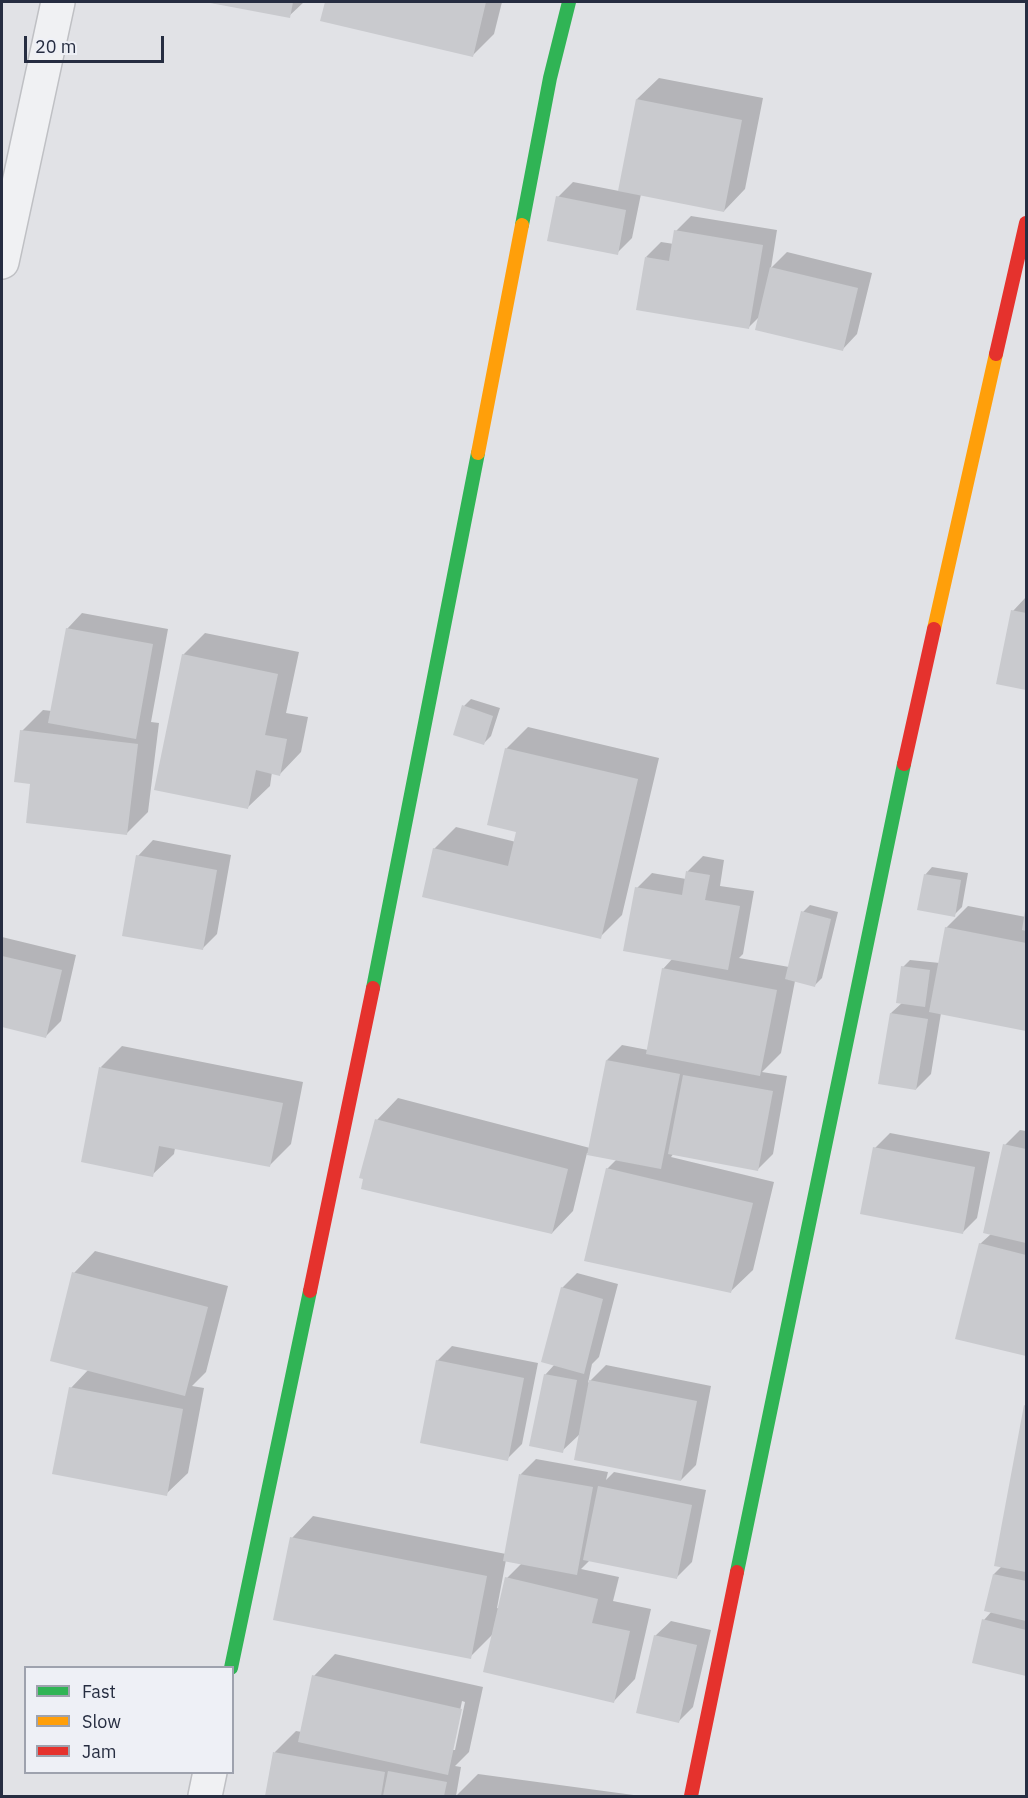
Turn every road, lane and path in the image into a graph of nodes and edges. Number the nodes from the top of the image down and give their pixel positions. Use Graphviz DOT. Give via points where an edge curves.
graph roads {
  1 [pos="58,2"];
  2 [pos="568,2"];
  3 [pos="1026,223"];
  4 [pos="2,262"];
  5 [pos="231,1666"];
  6 [pos="210,1774"];
  7 [pos="204,1797"];
  8 [pos="691,1797"];
  1 -- 4 [label="street"];
  2 -- 5 [label="street" via="550,78 404,844"];
  3 -- 8 [label="street" via="892,817"];
  6 -- 7 [label="street"];
}
